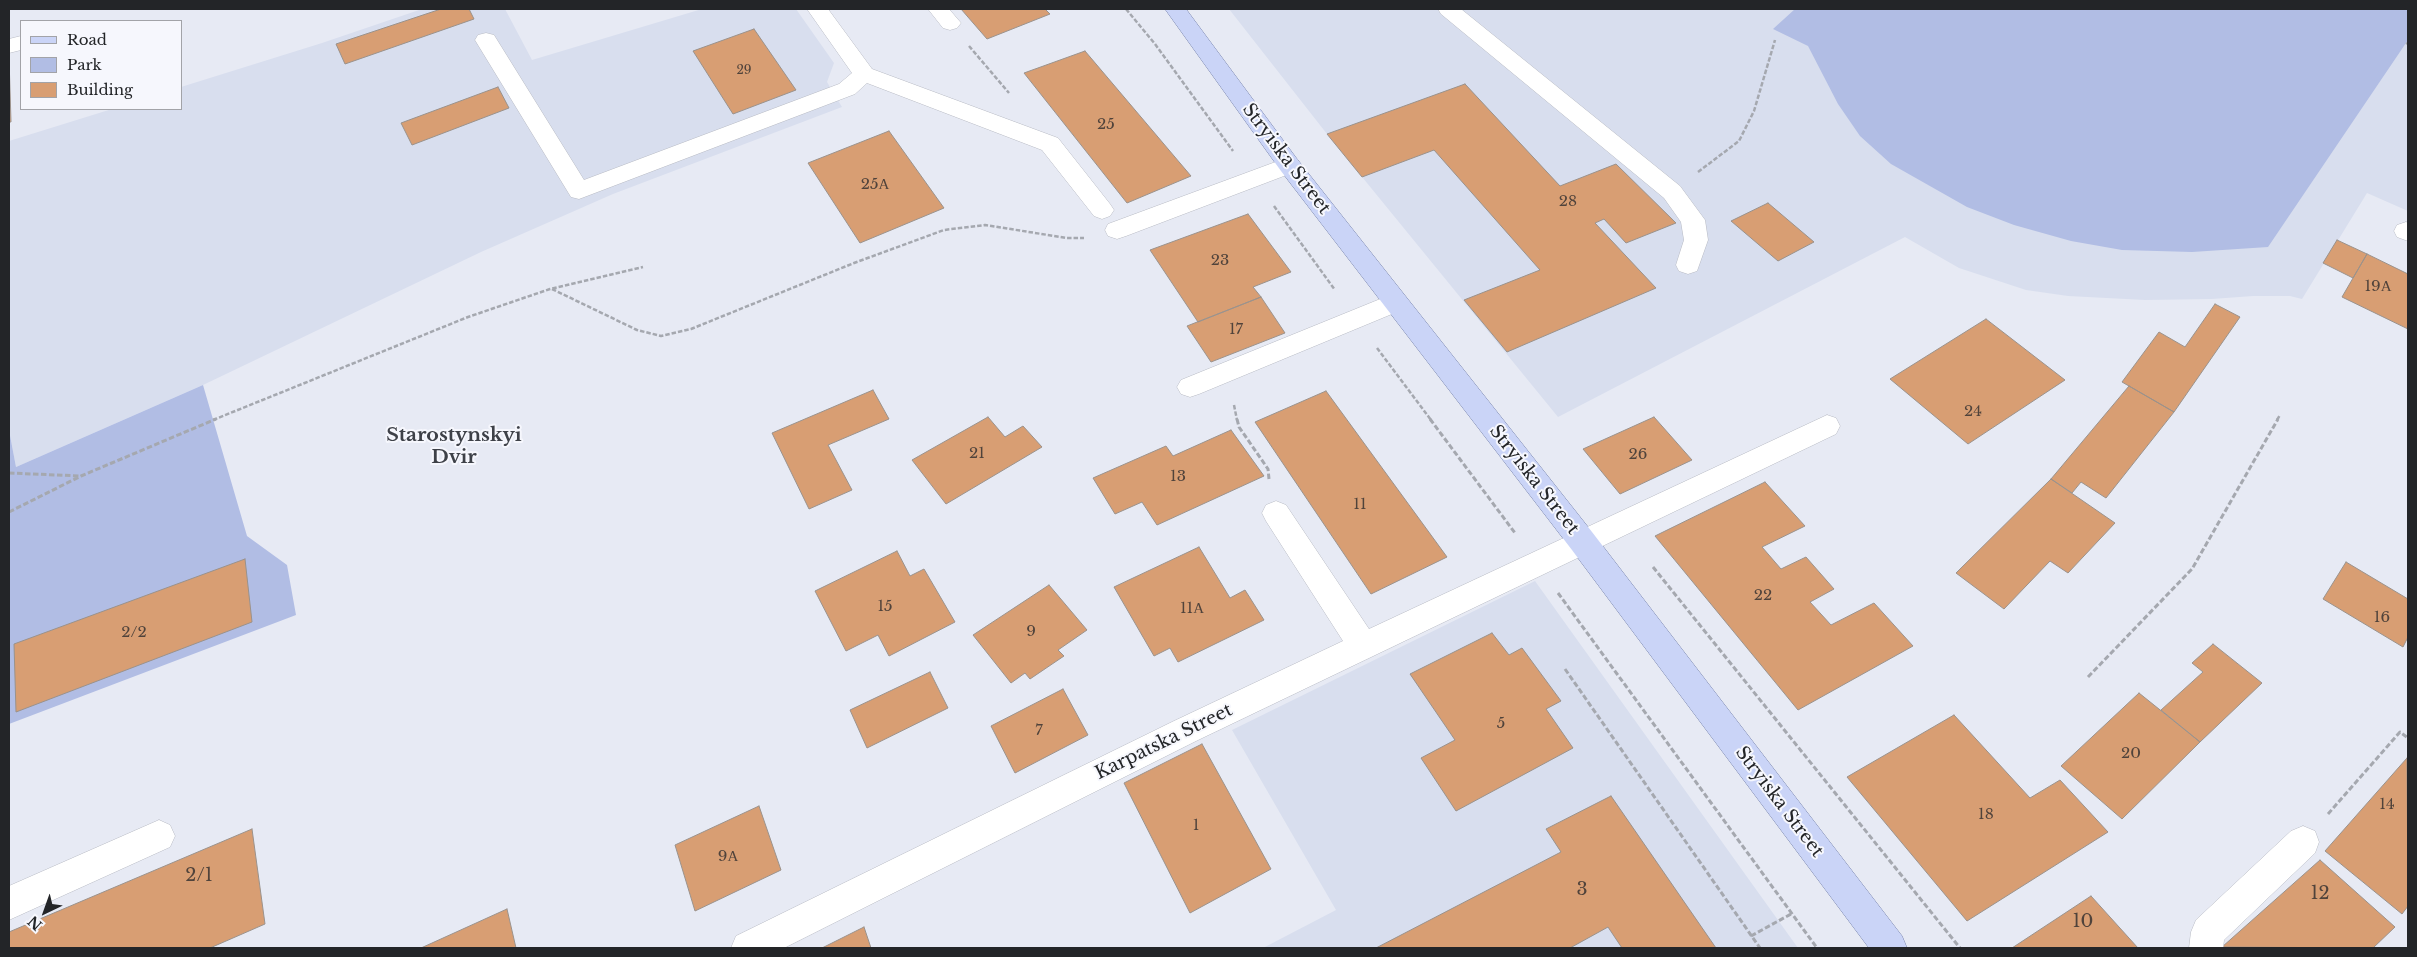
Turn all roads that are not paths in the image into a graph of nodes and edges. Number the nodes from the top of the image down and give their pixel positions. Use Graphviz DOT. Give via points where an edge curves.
graph roads {
  1 [pos="817,9"];
  2 [pos="1448,9"];
  3 [pos="1177,10"];
  4 [pos="486,40"];
  5 [pos="864,74"];
  6 [pos="1289,165"];
  7 [pos="1102,210"];
  8 [pos="1117,230"];
  9 [pos="1688,265"];
  10 [pos="1395,302"];
  11 [pos="1190,387"];
  12 [pos="1827,426"];
  13 [pos="1276,514"];
  14 [pos="1582,541"];
  15 [pos="1363,646"];
  16 [pos="159,836"];
  17 [pos="2303,842"];
  18 [pos="9,903"];
  19 [pos="748,948"];
  20 [pos="1890,948"];
  21 [pos="2206,948"];
  1 -- 5 [label="street"];
  2 -- 9 [label="street" via="1672,192 1693,220 1696,240"];
  3 -- 6 [label="main road, Stryiska Street"];
  4 -- 5 [label="street" via="580,191 847,89"];
  5 -- 7 [label="street" via="1050,144"];
  6 -- 8 [label="street"];
  6 -- 10 [label="main road, Stryiska Street"];
  10 -- 11 [label="street"];
  10 -- 14 [label="main road, Stryiska Street"];
  12 -- 14 [label="street, Karpatska Street"];
  13 -- 15 [label="street"];
  14 -- 15 [label="street, Karpatska Street"];
  14 -- 20 [label="main road, Stryiska Street"];
  15 -- 19 [label="street, Karpatska Street"];
  16 -- 18 [label="street"];
  17 -- 21 [label="street" via="2208,932"];
}
